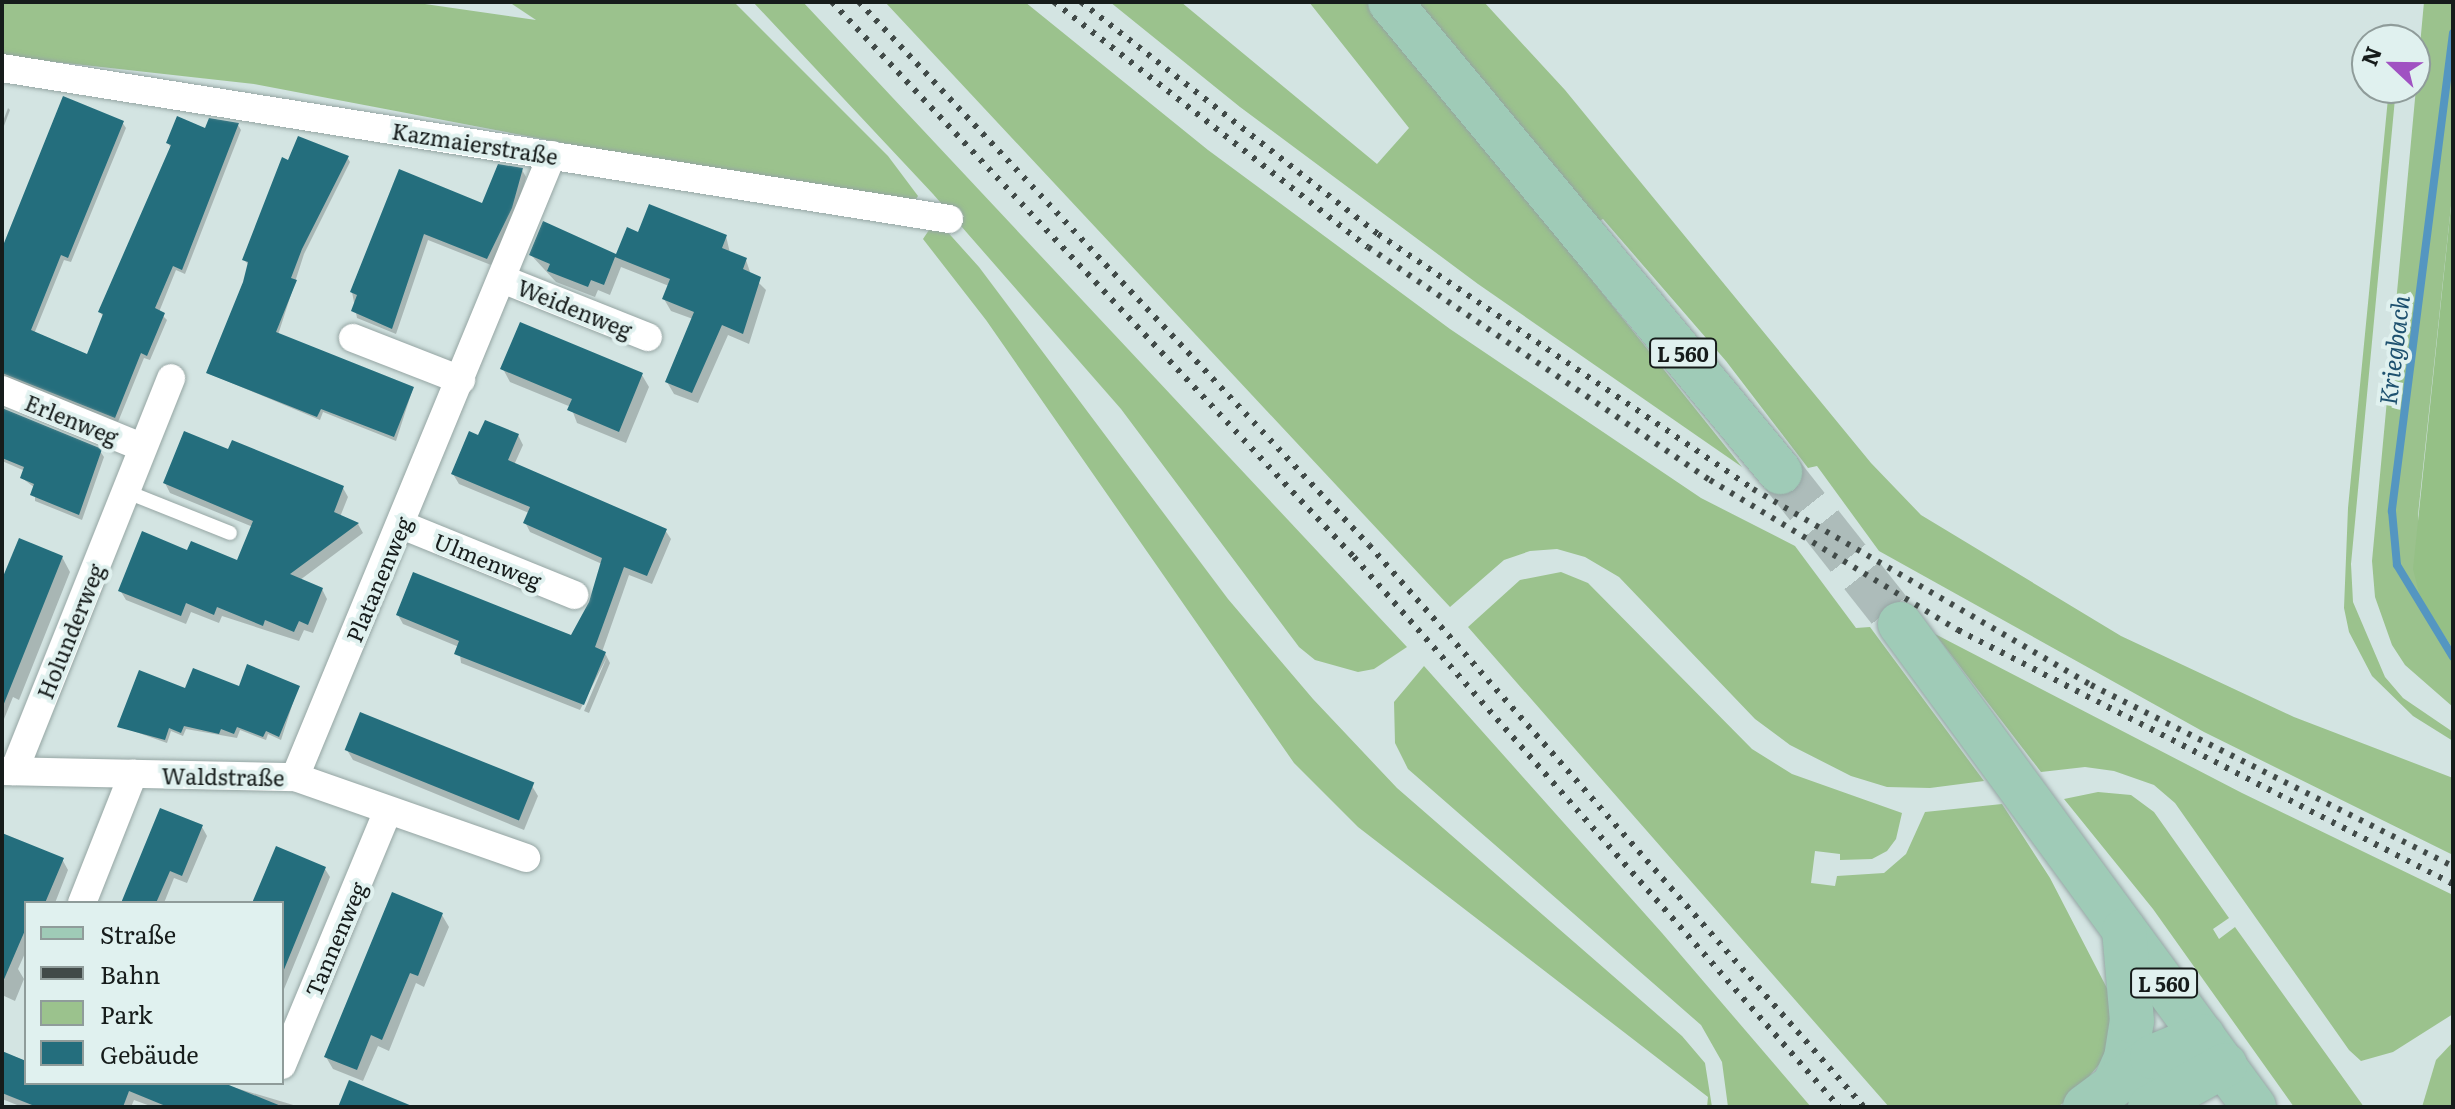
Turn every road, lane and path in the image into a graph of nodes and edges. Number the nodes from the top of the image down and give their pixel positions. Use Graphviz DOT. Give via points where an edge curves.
graph roads {
  1 [pos="1390,2"];
  2 [pos="2,68"];
  3 [pos="552,155"];
  4 [pos="949,219"];
  5 [pos="502,279"];
  6 [pos="648,337"];
  7 [pos="353,338"];
  8 [pos="171,378"];
  9 [pos="461,380"];
  10 [pos="2,390"];
  11 [pos="142,447"];
  12 [pos="1780,472"];
  13 [pos="125,491"];
  14 [pos="402,525"];
  15 [pos="230,533"];
  16 [pos="574,595"];
  17 [pos="1900,624"];
  18 [pos="8,771"];
  19 [pos="133,774"];
  20 [pos="295,777"];
  21 [pos="387,813"];
  22 [pos="526,858"];
  23 [pos="83,901"];
  24 [pos="2124,930"];
  25 [pos="2214,1051"];
  26 [pos="284,1060"];
  27 [pos="2116,1100"];
  28 [pos="2254,1107"];
  1 -- 12 [label="main road, L 560"];
  2 -- 3 [label="street, Kazmaierstraße"];
  3 -- 4 [label="street, Kazmaierstraße"];
  3 -- 5 [label="street, Platanenweg"];
  5 -- 6 [label="street, Weidenweg"];
  5 -- 9 [label="street, Platanenweg"];
  7 -- 9 [label="street"];
  8 -- 11 [label="street, Holunderweg"];
  9 -- 14 [label="street, Platanenweg"];
  10 -- 11 [label="street, Erlenweg"];
  11 -- 13 [label="street, Holunderweg"];
  13 -- 15 [label="lane"];
  13 -- 18 [label="street, Holunderweg"];
  14 -- 16 [label="street, Ulmenweg"];
  14 -- 20 [label="street, Platanenweg"];
  17 -- 24 [label="main road, L 560"];
  18 -- 19 [label="street, Waldstraße"];
  19 -- 20 [label="street, Waldstraße"];
  19 -- 23 [label="street"];
  20 -- 21 [label="street, Waldstraße"];
  21 -- 22 [label="street, Waldstraße"];
  21 -- 26 [label="street, Tannenweg"];
  24 -- 25 [label="main road, L 560"];
  24 -- 27 [label="main road" via="2132,1021"];
  25 -- 27 [label="main road" via="2152,1057"];
  25 -- 28 [label="main road, L 560"];
}
